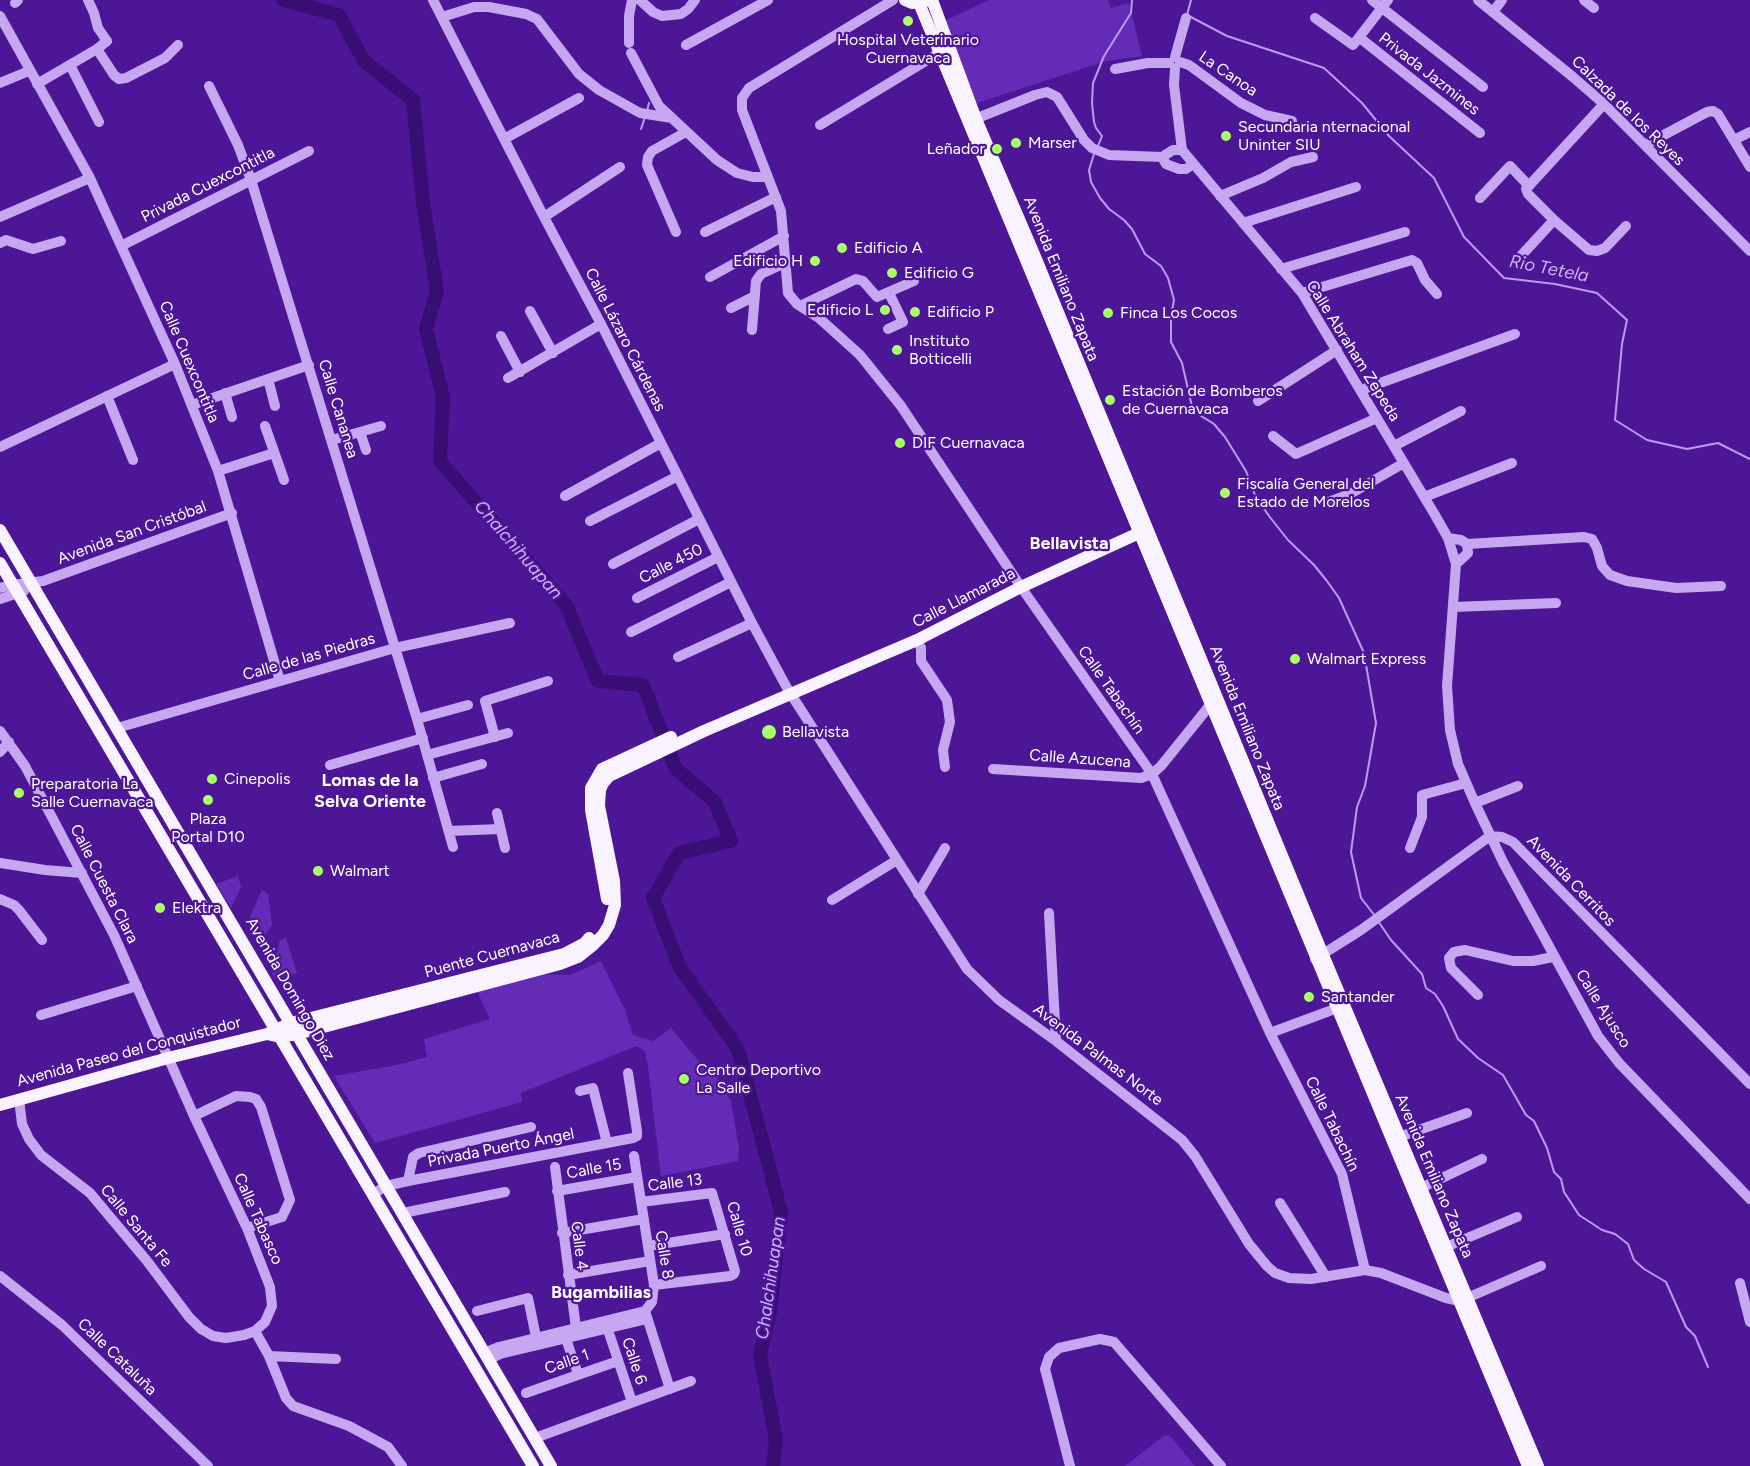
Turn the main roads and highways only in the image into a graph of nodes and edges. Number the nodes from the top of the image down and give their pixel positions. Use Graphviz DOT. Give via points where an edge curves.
graph roads {
  1 [pos="905,0"];
  2 [pos="932,0"];
  3 [pos="923,2"];
  4 [pos="971,120"];
  5 [pos="1037,275"];
  6 [pos="0,531"];
  7 [pos="1139,533"];
  8 [pos="0,563"];
  9 [pos="10,589"];
  10 [pos="48,612"];
  11 [pos="33,621"];
  12 [pos="1195,657"];
  13 [pos="791,694"];
  14 [pos="416,997"];
  15 [pos="258,1000"];
  16 [pos="279,1005"];
  17 [pos="1340,1007"];
  18 [pos="321,1016"];
  19 [pos="294,1029"];
  20 [pos="269,1034"];
  21 [pos="287,1050"];
  22 [pos="0,1104"];
  23 [pos="1464,1300"];
  24 [pos="547,1465"];
  25 [pos="533,1466"];
  26 [pos="1528,1466"];
  27 [pos="1538,1466"];
  1 -- 3 [label="main road"];
  2 -- 4 [label="main road, Avenida Emiliano Zapata"];
  3 -- 4 [label="main road, Avenida Emiliano Zapata" via="939,53"];
  4 -- 5 [label="main road, Avenida Emiliano Zapata"];
  5 -- 7 [label="main road, Avenida Emiliano Zapata"];
  5 -- 12 [label="main road, Avenida Emiliano Zapata"];
  6 -- 10 [label="main road, Avenida Domingo Diez" via="36,584"];
  7 -- 12 [label="main road, Avenida Emiliano Zapata"];
  7 -- 13 [label="main road, Calle Llamarada" via="917,640"];
  8 -- 9 [label="main road, Avenida Domingo Diez"];
  9 -- 11 [label="main road, Avenida Domingo Diez"];
  10 -- 11 [label="main road"];
  10 -- 16 [label="main road, Avenida Domingo Diez"];
  11 -- 15 [label="main road, Avenida Domingo Diez"];
  12 -- 17 [label="main road, Avenida Emiliano Zapata"];
  13 -- 14 [label="main road, Puente Cuernavaca" via="617,766 603,783 599,797 615,905 603,935 591,948 569,961"];
  14 -- 18 [label="main road, Puente Cuernavaca"];
  14 -- 19 [label="main road, Puente Cuernavaca"];
  15 -- 20 [label="main road, Avenida Domingo Diez"];
  15 -- 20 [label="main road" via="261,1028"];
  16 -- 18 [label="main road" via="298,1016"];
  16 -- 19 [label="main road, Avenida Domingo Diez"];
  17 -- 23 [label="main road, Avenida Emiliano Zapata"];
  17 -- 23 [label="main road, Avenida Emiliano Zapata" via="1400,1137"];
  18 -- 19 [label="main road, Puente Cuernavaca"];
  19 -- 20 [label="main road, Puente Cuernavaca"];
  19 -- 24 [label="main road, Avenida Domingo Diez" via="536,1438"];
  20 -- 21 [label="main road, Avenida Domingo Diez"];
  20 -- 21 [label="main road"];
  20 -- 22 [label="main road, Avenida Paseo del Conquistador"];
  21 -- 25 [label="main road, Avenida Domingo Diez"];
  23 -- 26 [label="main road, Avenida Emiliano Zapata"];
  23 -- 27 [label="main road, Avenida Emiliano Zapata"];
}
